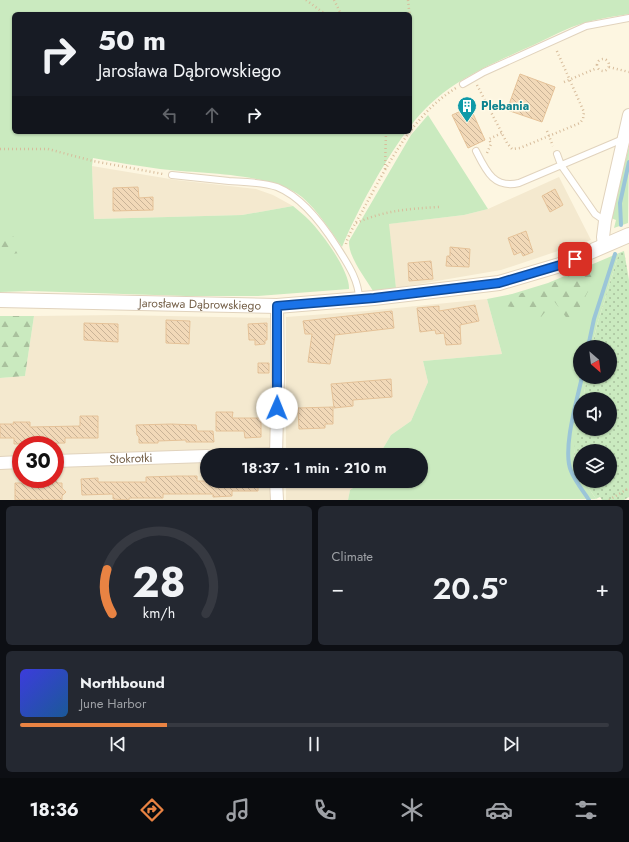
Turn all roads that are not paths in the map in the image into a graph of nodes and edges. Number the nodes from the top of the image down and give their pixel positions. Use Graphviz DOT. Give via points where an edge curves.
graph roads {
  1 [pos="629,18"];
  2 [pos="463,84"];
  3 [pos="629,115"];
  4 [pos="623,139"];
  5 [pos="476,151"];
  6 [pos="556,154"];
  7 [pos="561,165"];
  8 [pos="172,175"];
  9 [pos="605,221"];
  10 [pos="629,235"];
  11 [pos="604,246"];
  12 [pos="359,299"];
  13 [pos="0,300"];
  14 [pos="277,306"];
  15 [pos="276,448"];
  16 [pos="200,456"];
  17 [pos="64,461"];
  18 [pos="12,462"];
  19 [pos="0,463"];
  20 [pos="276,488"];
  21 [pos="277,500"];
  1 -- 2 [label="lane" via="586,26"];
  3 -- 4 [label="street"];
  4 -- 7 [label="lane"];
  4 -- 9 [label="street"];
  5 -- 7 [label="lane" via="490,175 505,184 519,183"];
  6 -- 7 [label="lane"];
  7 -- 9 [label="lane" via="595,214"];
  8 -- 12 [label="lane" via="254,183 277,188 299,201 340,251 356,281"];
  9 -- 11 [label="street" via="602,237"];
  10 -- 11 [label="street, Jarosława Dąbrowskiego"];
  11 -- 12 [label="street, Jarosława Dąbrowskiego" via="560,265 499,283"];
  12 -- 14 [label="street, Jarosława Dąbrowskiego"];
  13 -- 14 [label="street, Jarosława Dąbrowskiego"];
  14 -- 15 [label="street"];
  16 -- 17 [label="street, Stokrotki"];
  18 -- 19 [label="street"];
  20 -- 21 [label="street"];
}
